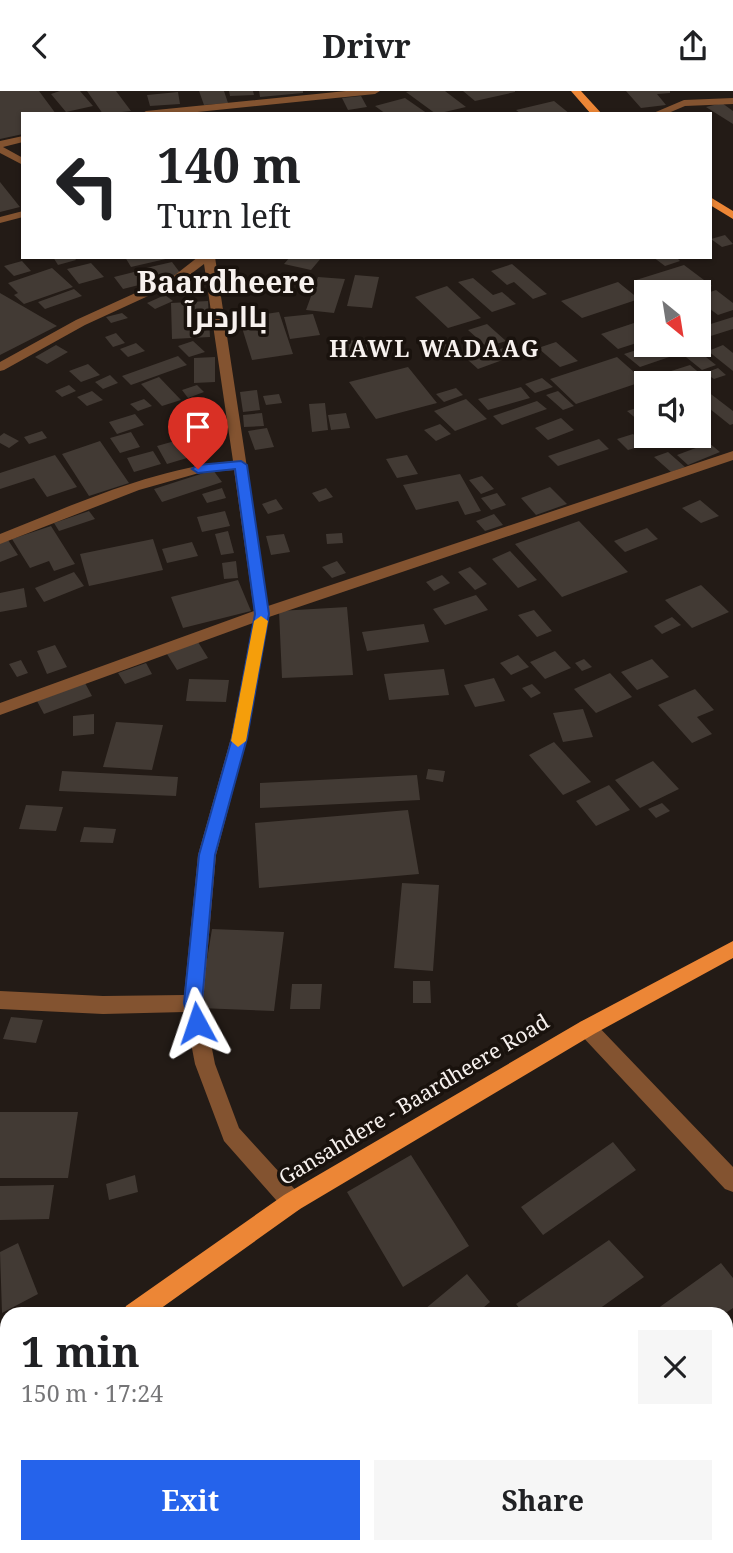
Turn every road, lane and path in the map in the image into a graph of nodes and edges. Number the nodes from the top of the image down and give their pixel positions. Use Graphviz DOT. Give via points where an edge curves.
graph roads {
  1 [pos="375,91"];
  2 [pos="576,91"];
  3 [pos="733,101"];
  4 [pos="166,112"];
  5 [pos="595,112"];
  6 [pos="661,112"];
  7 [pos="21,140"];
  8 [pos="0,146"];
  9 [pos="21,161"];
  10 [pos="712,201"];
  11 [pos="21,215"];
  12 [pos="733,216"];
  13 [pos="0,220"];
  14 [pos="205,259"];
  15 [pos="207,259"];
  16 [pos="0,367"];
  17 [pos="733,455"];
  18 [pos="241,465"];
  19 [pos="0,539"];
  20 [pos="262,614"];
  21 [pos="0,709"];
  22 [pos="733,949"];
  23 [pos="0,1000"];
  24 [pos="193,1003"];
  25 [pos="587,1028"];
  26 [pos="733,1182"];
  27 [pos="292,1202"];
  28 [pos="144,1307"];
  1 -- 4 [label="street"];
  2 -- 5 [label="main road"];
  3 -- 6 [label="street" via="684,103"];
  7 -- 8 [label="street"];
  8 -- 9 [label="street"];
  10 -- 12 [label="main road"];
  11 -- 13 [label="street"];
  14 -- 16 [label="street" via="187,275 24,351"];
  15 -- 18 [label="street"];
  17 -- 20 [label="street"];
  18 -- 19 [label="street" via="198,469 134,487"];
  18 -- 20 [label="street"];
  20 -- 21 [label="street"];
  20 -- 24 [label="street" via="239,738 207,855"];
  22 -- 25 [label="main road, Gansahdere - Baardheere Road"];
  23 -- 24 [label="street"];
  24 -- 27 [label="street" via="205,1064 231,1134"];
  25 -- 26 [label="street"];
  25 -- 27 [label="main road, Gansahdere - Baardheere Road"];
  27 -- 28 [label="main road, Gansahdere - Baardheere Road"];
}
